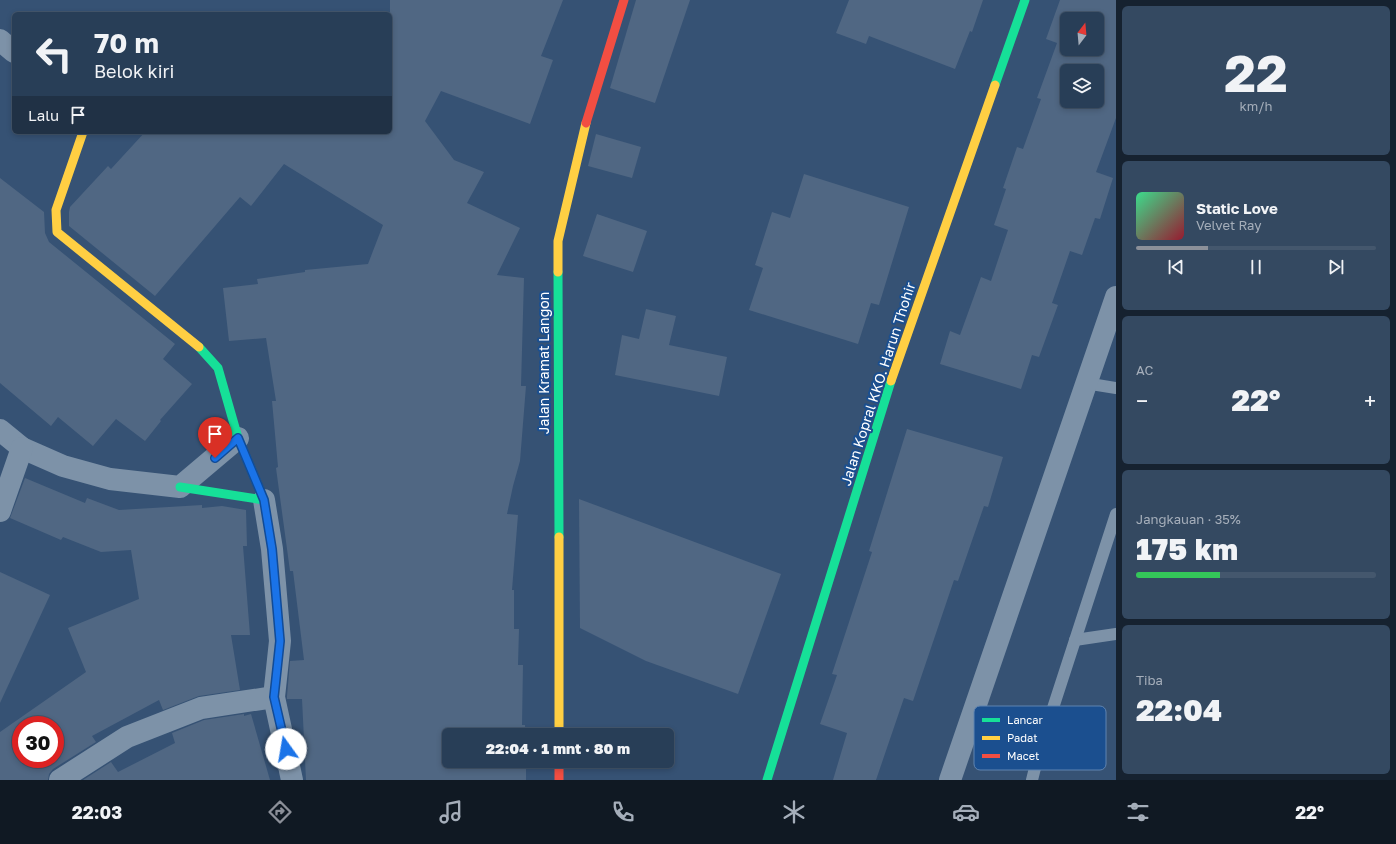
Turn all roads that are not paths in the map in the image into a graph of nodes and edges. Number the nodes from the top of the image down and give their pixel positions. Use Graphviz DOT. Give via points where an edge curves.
graph roads {
  1 [pos="624,0"];
  2 [pos="1025,0"];
  3 [pos="0,40"];
  4 [pos="12,50"];
  5 [pos="82,134"];
  6 [pos="1116,296"];
  7 [pos="1085,383"];
  8 [pos="1116,388"];
  9 [pos="0,430"];
  10 [pos="238,438"];
  11 [pos="22,448"];
  12 [pos="180,487"];
  13 [pos="264,500"];
  14 [pos="0,510"];
  15 [pos="1116,514"];
  16 [pos="1116,634"];
  17 [pos="1075,640"];
  18 [pos="274,697"];
  19 [pos="975,706"];
  20 [pos="1054,706"];
  21 [pos="974,709"];
  22 [pos="559,728"];
  23 [pos="559,768"];
  24 [pos="1034,770"];
  25 [pos="60,780"];
  26 [pos="292,780"];
  27 [pos="559,780"];
  28 [pos="767,780"];
  29 [pos="950,780"];
  30 [pos="1032,780"];
  1 -- 22 [label="street, Jalan Kramat Langon" via="581,141 558,241"];
  2 -- 28 [label="street, Jalan Kopral KKO. Harun Thohir" via="894,372"];
  3 -- 4 [label="street"];
  5 -- 10 [label="street" via="56,210 57,232 204,351 218,368"];
  6 -- 7 [label="street"];
  7 -- 8 [label="lane"];
  7 -- 19 [label="street"];
  9 -- 11 [label="street"];
  10 -- 12 [label="street"];
  10 -- 13 [label="street"];
  11 -- 12 [label="street" via="63,466 110,479"];
  11 -- 14 [label="street"];
  12 -- 13 [label="street"];
  13 -- 18 [label="street" via="272,549 280,641"];
  15 -- 17 [label="lane"];
  16 -- 17 [label="lane"];
  17 -- 20 [label="lane"];
  18 -- 25 [label="street" via="201,708 127,737"];
  18 -- 26 [label="street"];
  21 -- 29 [label="street"];
  23 -- 27 [label="street"];
  24 -- 30 [label="lane"];
}
